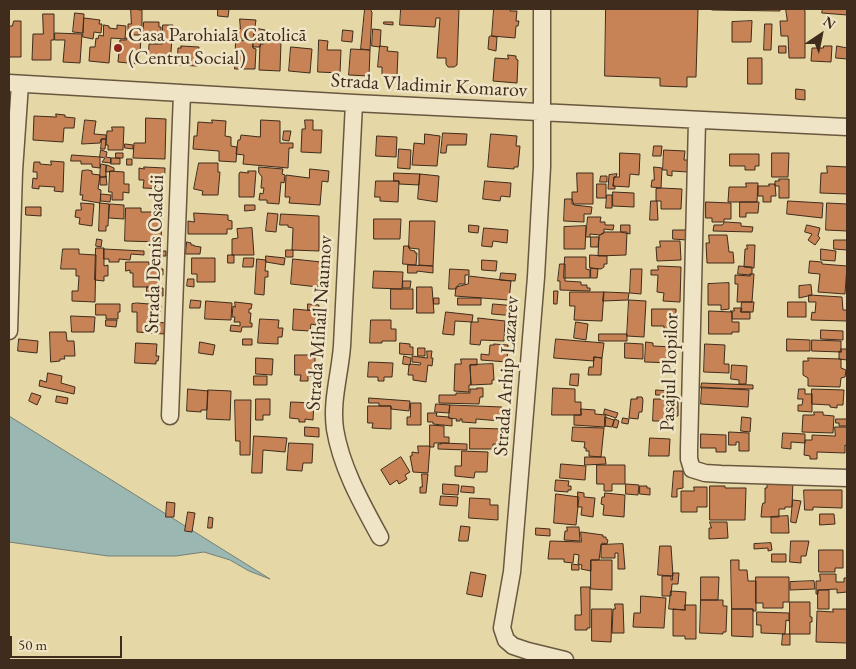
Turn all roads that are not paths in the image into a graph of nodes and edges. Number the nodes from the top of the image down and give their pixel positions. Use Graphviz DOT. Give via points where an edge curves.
graph roads {
  1 [pos="542,9"];
  2 [pos="14,83"];
  3 [pos="182,93"];
  4 [pos="354,103"];
  5 [pos="543,113"];
  6 [pos="697,120"];
  7 [pos="847,127"];
  8 [pos="9,331"];
  9 [pos="170,416"];
  10 [pos="847,478"];
  11 [pos="380,537"];
  12 [pos="565,660"];
  1 -- 5 [label="street, Strada Arhip Lazarev"];
  2 -- 3 [label="street, Strada Vladimir Komarov"];
  2 -- 8 [label="street"];
  3 -- 4 [label="street, Strada Vladimir Komarov"];
  3 -- 9 [label="street, Strada Denis Osadcii"];
  4 -- 5 [label="street, Strada Vladimir Komarov"];
  4 -- 11 [label="street, Strada Mihail Naumov" via="341,356 334,418 341,454"];
  5 -- 6 [label="street, Strada Vladimir Komarov"];
  5 -- 12 [label="street, Strada Arhip Lazarev" via="540,223 522,462 512,572 502,622 503,634 513,646"];
  6 -- 7 [label="street, Strada Vladimir Komarov"];
  6 -- 10 [label="street, Pasajul Plopilor" via="689,449 692,469 721,474"];
}
